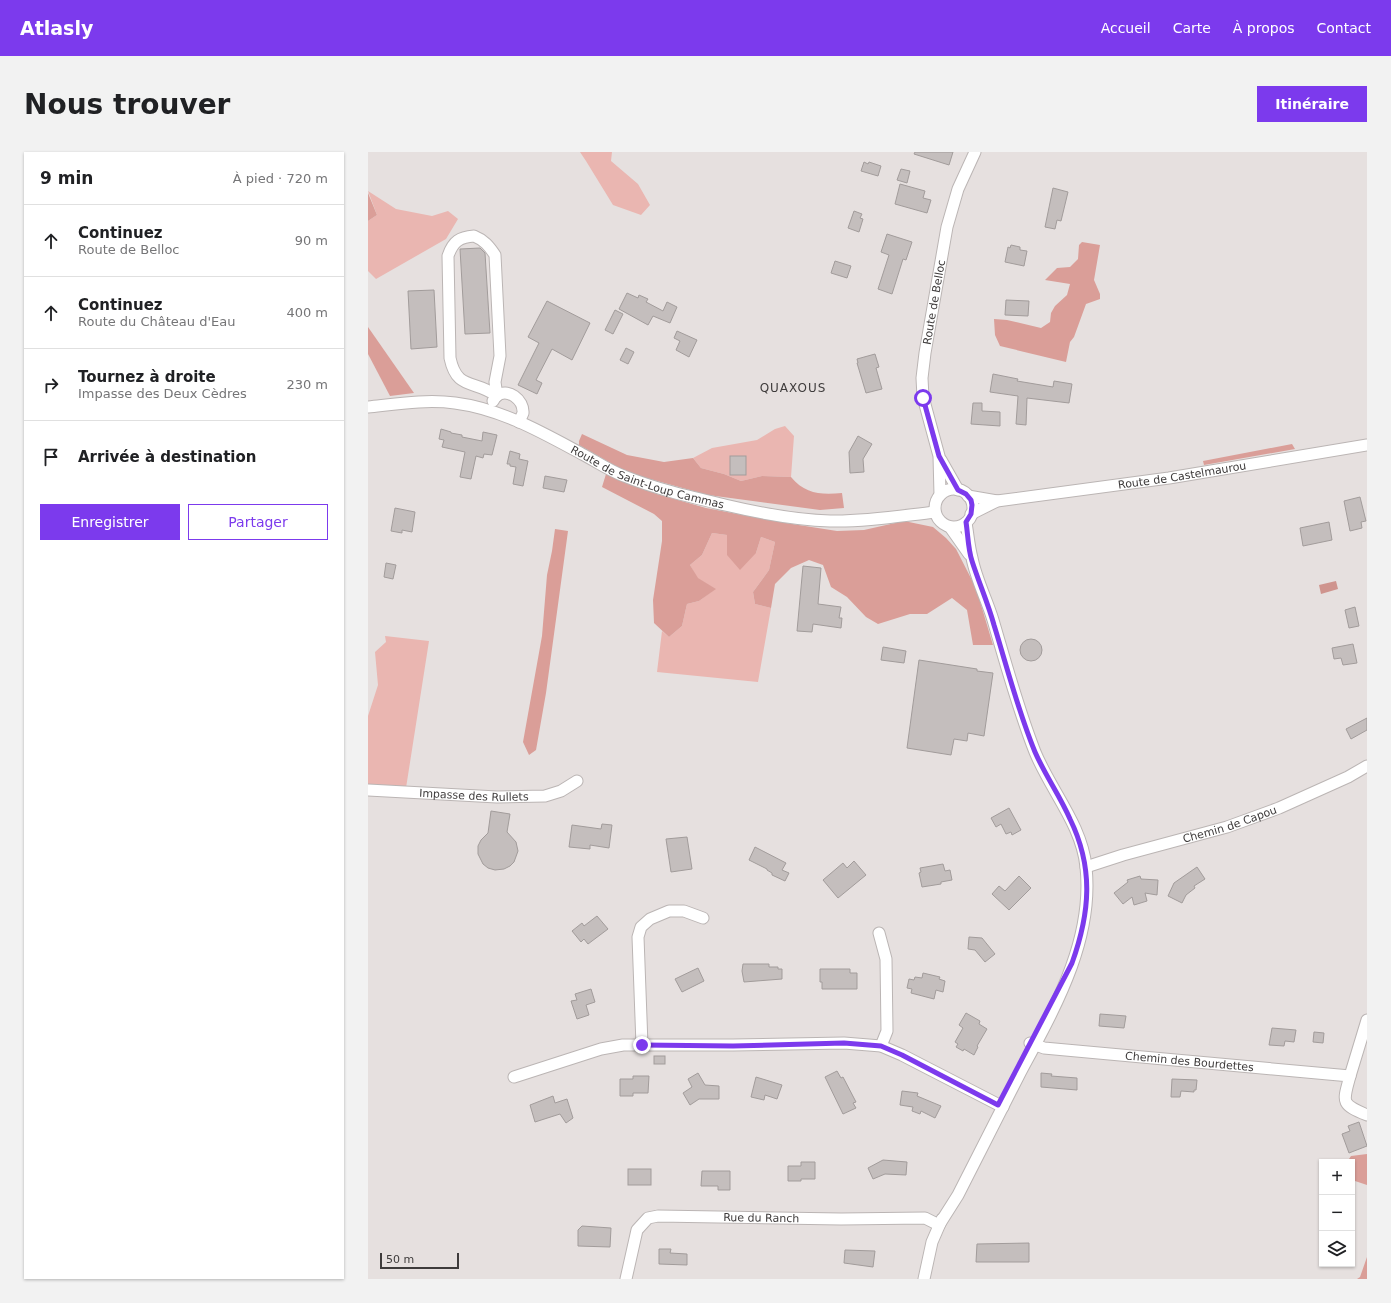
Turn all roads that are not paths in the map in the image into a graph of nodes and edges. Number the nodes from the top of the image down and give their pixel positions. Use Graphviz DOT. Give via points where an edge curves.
graph roads {
  1 [pos="975,152"];
  2 [pos="497,396"];
  3 [pos="368,406"];
  4 [pos="490,411"];
  5 [pos="519,422"];
  6 [pos="1367,445"];
  7 [pos="939,456"];
  8 [pos="958,490"];
  9 [pos="940,495"];
  10 [pos="968,496"];
  11 [pos="997,501"];
  12 [pos="935,512"];
  13 [pos="969,518"];
  14 [pos="950,527"];
  15 [pos="972,560"];
  16 [pos="1367,766"];
  17 [pos="576,781"];
  18 [pos="368,790"];
  19 [pos="1086,867"];
  20 [pos="703,918"];
  21 [pos="879,932"];
  22 [pos="1367,1020"];
  23 [pos="1032,1044"];
  24 [pos="642,1045"];
  25 [pos="881,1046"];
  26 [pos="1350,1076"];
  27 [pos="514,1077"];
  28 [pos="1000,1106"];
  29 [pos="1367,1115"];
  30 [pos="940,1225"];
  31 [pos="626,1279"];
  32 [pos="924,1279"];
  1 -- 7 [label="street, Route de Belloc" via="958,189 947,227 922,372 923,398"];
  2 -- 2 [label="street" via="495,382 500,356 495,255 482,239 474,236 463,237 451,248 448,256 452,370 465,382 484,387"];
  2 -- 4 [label="street"];
  2 -- 5 [label="street" via="504,393 515,396 521,402 523,412"];
  3 -- 4 [label="street, Route de Saint-Loup Cammas" via="454,403"];
  4 -- 5 [label="street, Route de Saint-Loup Cammas"];
  5 -- 12 [label="street, Route de Saint-Loup Cammas" via="622,475 648,485 749,511 830,521"];
  6 -- 11 [label="street, Route de Castelmaurou" via="1169,478"];
  7 -- 8 [label="street, Route de Belloc"];
  7 -- 9 [label="street, Route de Belloc"];
  8 -- 9 [label="street" via="949,490"];
  8 -- 10 [label="street, Route de Belloc"];
  9 -- 12 [label="street, Route de Belloc" via="936,500"];
  10 -- 11 [label="street, Route de Castelmaurou"];
  10 -- 13 [label="street" via="972,505"];
  11 -- 13 [label="street, Route de Castelmaurou"];
  12 -- 14 [label="street" via="938,519"];
  13 -- 14 [label="street" via="961,526"];
  13 -- 15 [label="street"];
  14 -- 15 [label="street"];
  15 -- 19 [label="street" via="1035,752 1070,818"];
  16 -- 19 [label="street, Chemin de Capou" via="1279,808 1227,827"];
  17 -- 18 [label="street, Impasse des Rullets" via="562,791 545,796 497,797"];
  19 -- 23 [label="street" via="1086,902 1080,942 1060,997"];
  20 -- 24 [label="street" via="684,911 669,911 650,919 641,927 638,937"];
  21 -- 25 [label="street" via="886,959 887,1030"];
  22 -- 26 [label="street"];
  23 -- 26 [label="street, Chemin des Bourdettes" via="1044,1048"];
  23 -- 28 [label="street"];
  24 -- 25 [label="street" via="844,1043"];
  24 -- 27 [label="street" via="601,1049"];
  25 -- 28 [label="street"];
  26 -- 29 [label="street" via="1345,1102 1351,1108"];
  28 -- 30 [label="street" via="958,1195"];
  30 -- 31 [label="street, Rue du Ranch" via="925,1218 658,1216 648,1218 637,1230"];
  30 -- 32 [label="street" via="932,1242"];
}
